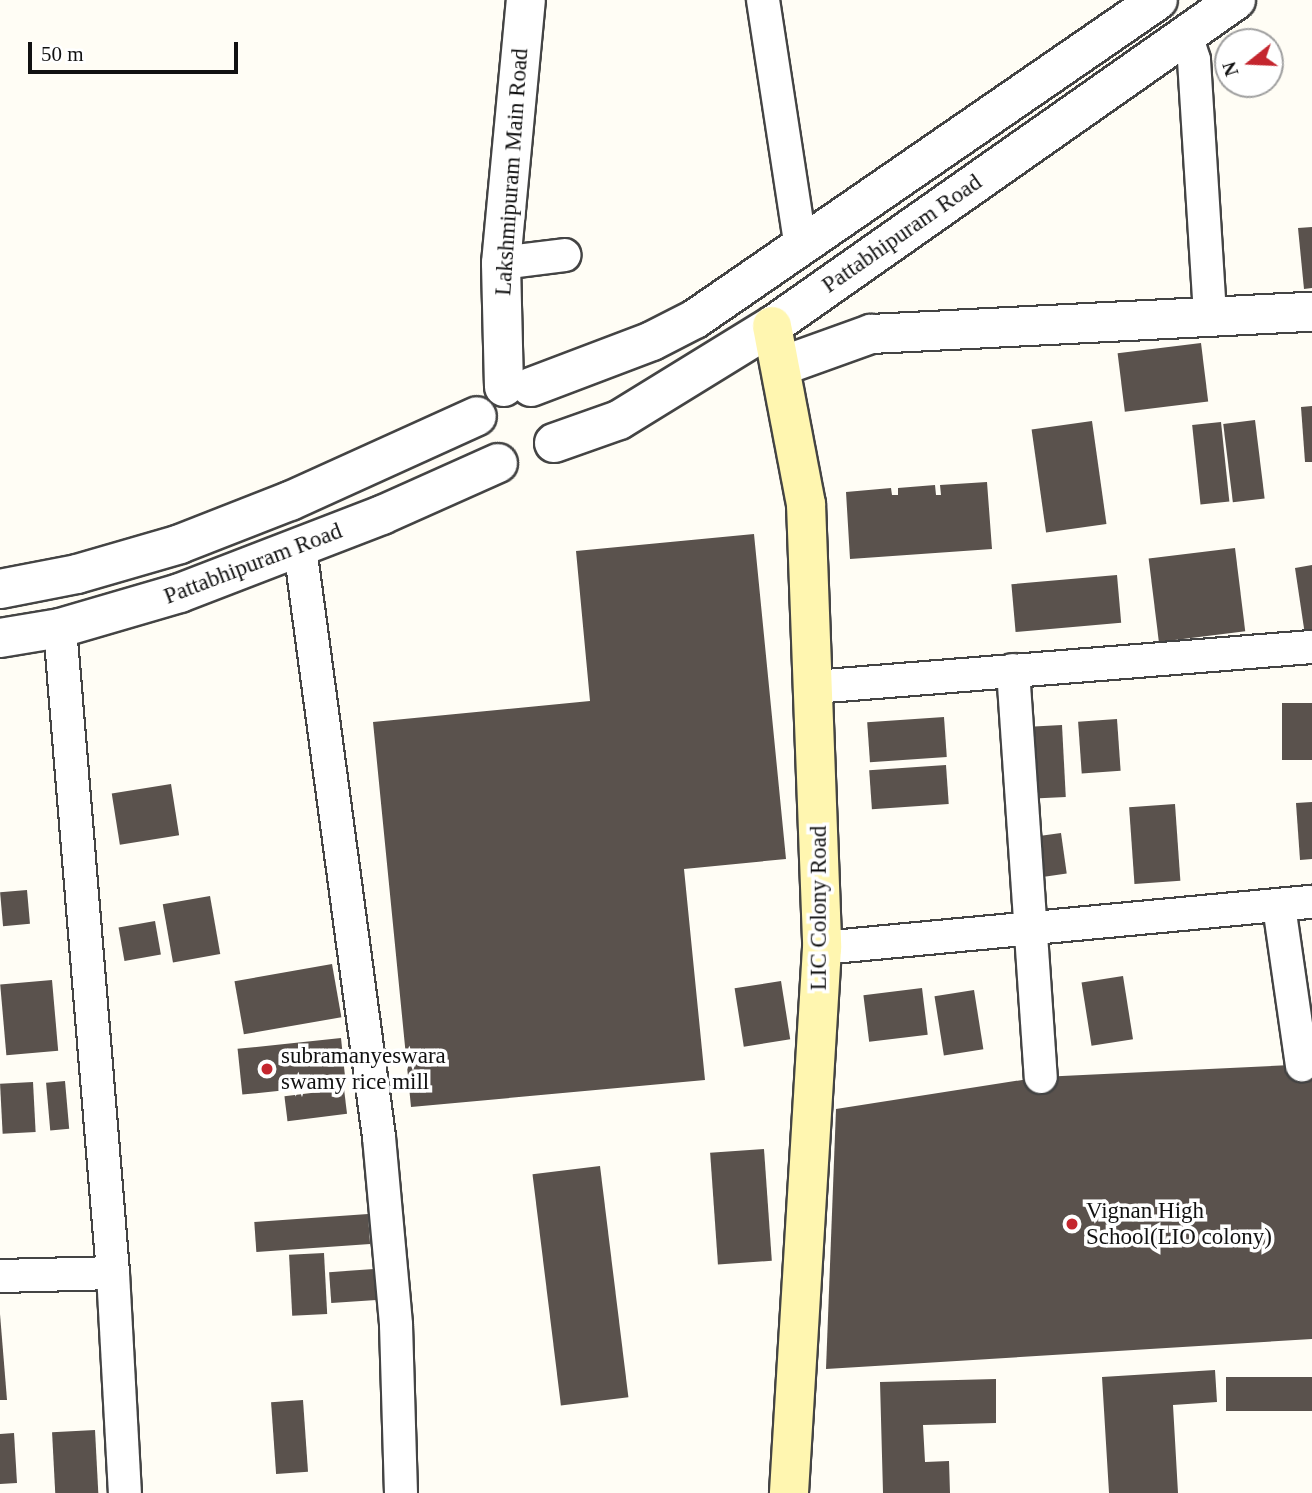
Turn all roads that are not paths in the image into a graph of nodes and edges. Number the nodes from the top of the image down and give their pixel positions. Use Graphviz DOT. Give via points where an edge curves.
graph roads {
  1 [pos="526,0"];
  2 [pos="763,0"];
  3 [pos="1158,0"];
  4 [pos="1236,0"];
  5 [pos="1186,35"];
  6 [pos="801,247"];
  7 [pos="565,255"];
  8 [pos="501,263"];
  9 [pos="1312,312"];
  10 [pos="1210,314"];
  11 [pos="772,326"];
  12 [pos="782,366"];
  13 [pos="518,387"];
  14 [pos="477,416"];
  15 [pos="554,443"];
  16 [pos="498,463"];
  17 [pos="300,548"];
  18 [pos="0,589"];
  19 [pos="60,628"];
  20 [pos="0,638"];
  21 [pos="1312,647"];
  22 [pos="1013,670"];
  23 [pos="814,687"];
  24 [pos="1312,902"];
  25 [pos="1279,906"];
  26 [pos="1029,929"];
  27 [pos="822,948"];
  28 [pos="1302,1065"];
  29 [pos="1041,1077"];
  30 [pos="113,1273"];
  31 [pos="0,1276"];
  32 [pos="125,1493"];
  33 [pos="401,1493"];
  34 [pos="789,1493"];
  1 -- 8 [label="street, Lakshmipuram Main Road"];
  2 -- 6 [label="street"];
  3 -- 6 [label="street, Pattabhipuram Road"];
  4 -- 5 [label="street, Pattabhipuram Road"];
  5 -- 10 [label="street" via="1194,60"];
  5 -- 11 [label="street, Pattabhipuram Road"];
  6 -- 13 [label="street, Pattabhipuram Road" via="695,319 639,346"];
  7 -- 8 [label="street"];
  8 -- 13 [label="street, Lakshmipuram Main Road"];
  9 -- 10 [label="street"];
  10 -- 12 [label="street" via="871,334"];
  11 -- 12 [label="main road, LIC Colony Road"];
  11 -- 15 [label="street, Pattabhipuram Road" via="619,420"];
  12 -- 23 [label="main road, LIC Colony Road" via="806,504"];
  13 -- 14 [label="street" via="492,393"];
  13 -- 15 [label="street" via="552,405 558,430"];
  14 -- 16 [label="street" via="479,443"];
  14 -- 18 [label="street, Pattabhipuram Road" via="290,501 180,544 77,574"];
  15 -- 16 [label="street" via="537,463 524,467"];
  16 -- 17 [label="street, Pattabhipuram Road"];
  17 -- 19 [label="street, Pattabhipuram Road" via="180,593"];
  17 -- 33 [label="street" via="379,1138 396,1325"];
  19 -- 20 [label="street, Pattabhipuram Road"];
  19 -- 30 [label="street"];
  21 -- 22 [label="street"];
  22 -- 23 [label="street"];
  22 -- 26 [label="street"];
  23 -- 27 [label="main road, LIC Colony Road"];
  24 -- 25 [label="street"];
  25 -- 26 [label="street"];
  25 -- 28 [label="street"];
  26 -- 27 [label="street"];
  26 -- 29 [label="street"];
  27 -- 34 [label="main road, LIC Colony Road"];
  30 -- 31 [label="street"];
  30 -- 32 [label="street"];
}
